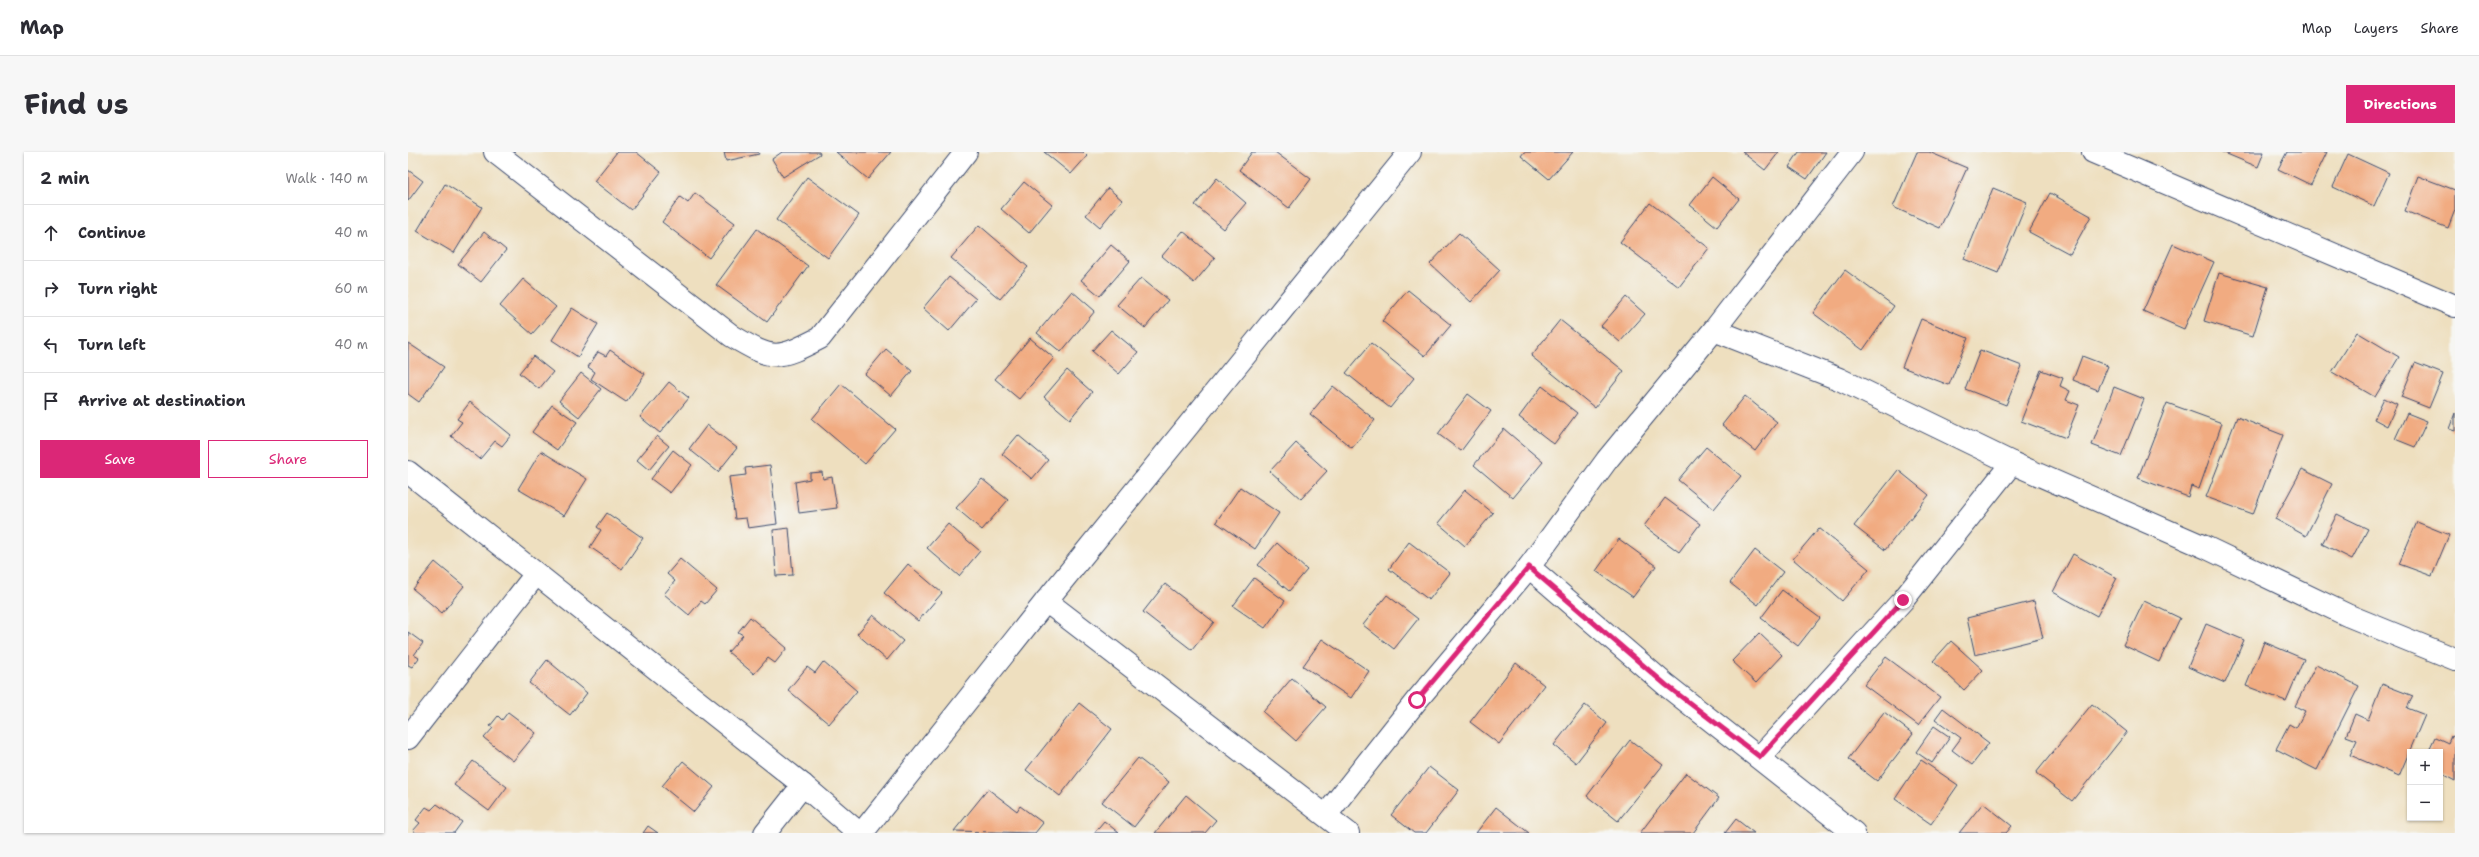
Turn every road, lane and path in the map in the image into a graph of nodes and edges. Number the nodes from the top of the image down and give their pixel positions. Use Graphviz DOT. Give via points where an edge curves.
graph roads {
  1 [pos="495,152"];
  2 [pos="966,152"];
  3 [pos="1410,152"];
  4 [pos="1852,152"];
  5 [pos="2093,152"];
  6 [pos="2455,306"];
  7 [pos="1714,330"];
  8 [pos="2012,464"];
  9 [pos="408,472"];
  10 [pos="1529,567"];
  11 [pos="536,574"];
  12 [pos="1046,601"];
  13 [pos="2455,659"];
  14 [pos="408,738"];
  15 [pos="1760,757"];
  16 [pos="803,785"];
  17 [pos="1326,815"];
  18 [pos="765,833"];
  19 [pos="859,833"];
  20 [pos="862,833"];
  21 [pos="1348,833"];
  22 [pos="1854,833"];
  1 -- 2 [label="street" via="732,336 764,354 789,354 820,338"];
  3 -- 12 [label="street"];
  4 -- 7 [label="street"];
  5 -- 6 [label="street"];
  7 -- 8 [label="street" via="1839,379"];
  7 -- 10 [label="street" via="1607,460"];
  8 -- 13 [label="street" via="2207,548 2347,615"];
  8 -- 15 [label="street" via="1903,600"];
  9 -- 11 [label="street"];
  10 -- 15 [label="street" via="1666,685"];
  10 -- 17 [label="street" via="1417,700"];
  11 -- 14 [label="street"];
  11 -- 16 [label="street"];
  12 -- 17 [label="street"];
  12 -- 20 [label="street"];
  15 -- 22 [label="street"];
  16 -- 18 [label="street"];
  16 -- 19 [label="street"];
  17 -- 21 [label="street"];
}
